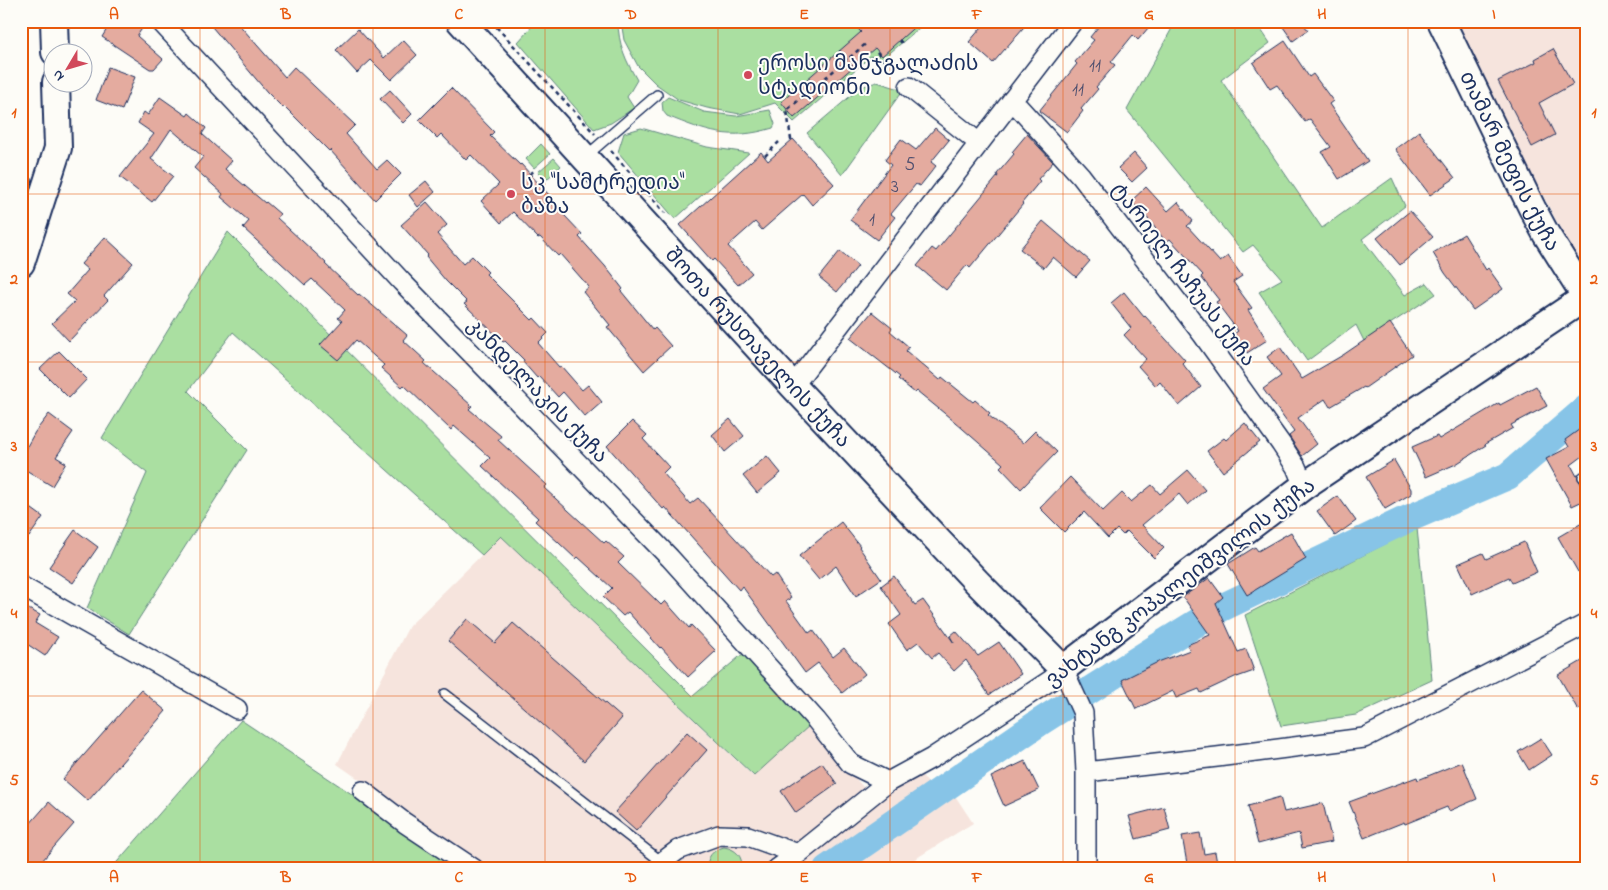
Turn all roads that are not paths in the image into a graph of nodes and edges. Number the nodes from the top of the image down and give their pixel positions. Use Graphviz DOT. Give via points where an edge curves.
graph roads {
  1 [pos="54,21"];
  2 [pos="160,21"];
  3 [pos="460,21"];
  4 [pos="1073,21"];
  5 [pos="1441,21"];
  6 [pos="55,42"];
  7 [pos="909,87"];
  8 [pos="56,92"];
  9 [pos="657,95"];
  10 [pos="1012,100"];
  11 [pos="979,143"];
  12 [pos="585,157"];
  13 [pos="21,263"];
  14 [pos="1586,298"];
  15 [pos="793,386"];
  16 [pos="1304,486"];
  17 [pos="21,586"];
  18 [pos="1584,625"];
  19 [pos="1063,669"];
  20 [pos="445,694"];
  21 [pos="237,709"];
  22 [pos="1086,772"];
  23 [pos="888,782"];
  24 [pos="363,791"];
  25 [pos="798,854"];
  26 [pos="660,866"];
  27 [pos="474,869"];
  28 [pos="777,869"];
  29 [pos="1086,869"];
  1 -- 6 [label="street"];
  2 -- 23 [label="street, კანდელაკის ქუჩა" via="402,282 670,558 816,720 851,764"];
  3 -- 12 [label="street, შოთა რუსთაველის ქუჩა"];
  4 -- 10 [label="street"];
  5 -- 14 [label="street, თამარ მეფის ქუჩა" via="1532,208"];
  7 -- 11 [label="street"];
  8 -- 13 [label="street" via="58,148"];
  9 -- 12 [label="lane"];
  10 -- 11 [label="street"];
  10 -- 16 [label="street, ტარიელ ჩაჩუას ქუჩა" via="1081,176 1203,335 1282,444"];
  11 -- 15 [label="street"];
  12 -- 15 [label="street, შოთა რუსთაველის ქუჩა"];
  14 -- 16 [label="street, ვახტანგ კოპალეიშვილის ქუჩა"];
  15 -- 19 [label="street, შოთა რუსთაველის ქუჩა"];
  16 -- 19 [label="street, ვახტანგ კოპალეიშვილის ქუჩა"];
  17 -- 21 [label="street"];
  18 -- 22 [label="street" via="1364,738"];
  19 -- 22 [label="street" via="1083,713"];
  19 -- 23 [label="street, ვახტანგ კოპალეიშვილის ქუჩა" via="932,758"];
  20 -- 26 [label="lane"];
  22 -- 29 [label="street"];
  23 -- 25 [label="street, ვახტანგ კოპალეიშვილის ქუჩა"];
  24 -- 27 [label="street"];
  25 -- 26 [label="street" via="748,836 719,835 678,850"];
  25 -- 28 [label="street, ვახტანგ კოპალეიშვილის ქუჩა"];
}
